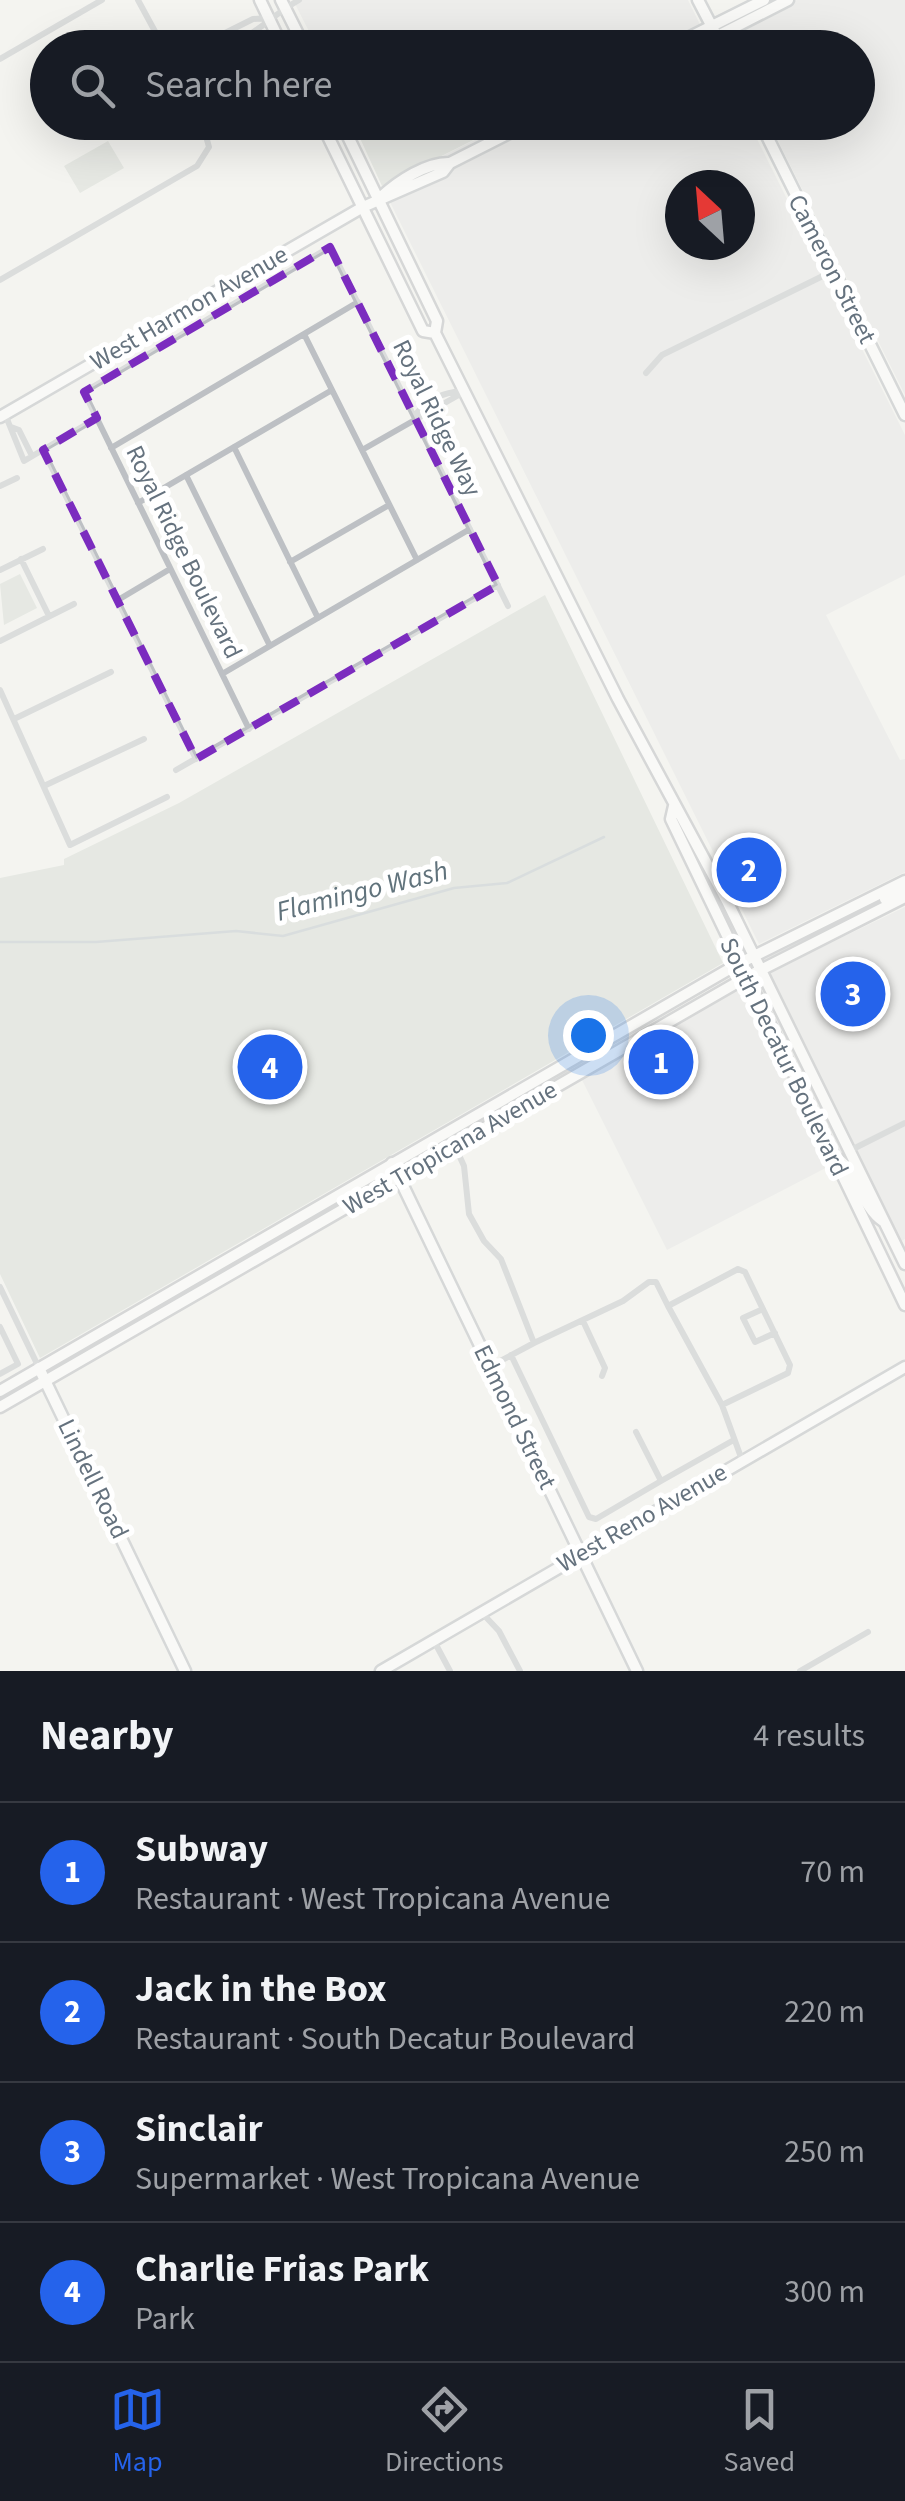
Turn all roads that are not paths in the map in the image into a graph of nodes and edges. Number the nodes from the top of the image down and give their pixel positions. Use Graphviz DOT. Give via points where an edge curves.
graph roads {
  1 [pos="102,0"];
  2 [pos="138,0"];
  3 [pos="260,0"];
  4 [pos="299,0"];
  5 [pos="698,0"];
  6 [pos="764,0"];
  7 [pos="788,0"];
  8 [pos="283,4"];
  9 [pos="268,18"];
  10 [pos="50,30"];
  11 [pos="154,30"];
  12 [pos="232,30"];
  13 [pos="260,30"];
  14 [pos="274,30"];
  15 [pos="296,30"];
  16 [pos="713,30"];
  17 [pos="716,30"];
  18 [pos="716,30"];
  19 [pos="30,42"];
  20 [pos="0,59"];
  21 [pos="207,140"];
  22 [pos="331,140"];
  23 [pos="350,140"];
  24 [pos="495,140"];
  25 [pos="769,140"];
  26 [pos="379,200"];
  27 [pos="363,208"];
  28 [pos="833,270"];
  29 [pos="0,280"];
  30 [pos="358,302"];
  31 [pos="435,333"];
  32 [pos="304,334"];
  33 [pos="646,373"];
  34 [pos="332,390"];
  35 [pos="464,391"];
  36 [pos="84,392"];
  37 [pos="905,414"];
  38 [pos="3,416"];
  39 [pos="96,418"];
  40 [pos="415,418"];
  41 [pos="12,427"];
  42 [pos="234,447"];
  43 [pos="111,448"];
  44 [pos="44,450"];
  45 [pos="362,450"];
  46 [pos="32,456"];
  47 [pos="186,475"];
  48 [pos="17,478"];
  49 [pos="0,486"];
  50 [pos="138,503"];
  51 [pos="389,505"];
  52 [pos="470,529"];
  53 [pos="43,548"];
  54 [pos="20,559"];
  55 [pos="417,560"];
  56 [pos="290,562"];
  57 [pos="170,569"];
  58 [pos="0,570"];
  59 [pos="498,584"];
  60 [pos="118,600"];
  61 [pos="74,604"];
  62 [pos="508,606"];
  63 [pos="49,616"];
  64 [pos="318,618"];
  65 [pos="0,641"];
  66 [pos="270,646"];
  67 [pos="110,672"];
  68 [pos="222,674"];
  69 [pos="0,690"];
  70 [pos="14,718"];
  71 [pos="249,729"];
  72 [pos="144,738"];
  73 [pos="196,759"];
  74 [pos="176,770"];
  75 [pos="46,785"];
  76 [pos="167,798"];
  77 [pos="674,806"];
  78 [pos="905,881"];
  79 [pos="905,889"];
  80 [pos="905,897"];
  81 [pos="853,923"];
  82 [pos="754,955"];
  83 [pos="738,964"];
  84 [pos="761,970"];
  85 [pos="745,978"];
  86 [pos="536,1080"];
  87 [pos="543,1094"];
  88 [pos="807,1104"];
  89 [pos="905,1123"];
  90 [pos="448,1130"];
  91 [pos="456,1146"];
  92 [pos="850,1150"];
  93 [pos="833,1157"];
  94 [pos="392,1163"];
  95 [pos="399,1178"];
  96 [pos="292,1221"];
  97 [pos="885,1223"];
  98 [pos="300,1235"];
  99 [pos="905,1264"];
  100 [pos="0,1287"];
  101 [pos="168,1293"];
  102 [pos="181,1304"];
  103 [pos="905,1305"];
  104 [pos="668,1306"];
  105 [pos="763,1309"];
  106 [pos="170,1310"];
  107 [pos="583,1321"];
  108 [pos="0,1326"];
  109 [pos="775,1333"];
  110 [pos="534,1343"];
  111 [pos="512,1355"];
  112 [pos="490,1366"];
  113 [pos="905,1367"];
  114 [pos="39,1368"];
  115 [pos="0,1374"];
  116 [pos="602,1376"];
  117 [pos="46,1382"];
  118 [pos="0,1391"];
  119 [pos="722,1406"];
  120 [pos="0,1408"];
  121 [pos="636,1432"];
  122 [pos="732,1441"];
  123 [pos="742,1460"];
  124 [pos="660,1481"];
  125 [pos="580,1554"];
  126 [pos="481,1612"];
  127 [pos="868,1632"];
  128 [pos="433,1640"];
  129 [pos="185,1671"];
  130 [pos="380,1671"];
  131 [pos="450,1671"];
  132 [pos="520,1671"];
  133 [pos="637,1671"];
  134 [pos="800,1671"];
  1 -- 10 [label="street"];
  2 -- 11 [label="street"];
  3 -- 9 [label="main road"];
  4 -- 8 [label="street"];
  5 -- 16 [label="main road"];
  6 -- 17 [label="main road"];
  7 -- 18 [label="main road"];
  8 -- 9 [label="street"];
  8 -- 15 [label="main road"];
  9 -- 12 [label="street"];
  9 -- 13 [label="street"];
  9 -- 14 [label="main road"];
  19 -- 20 [label="street"];
  21 -- 29 [label="street" via="198,166"];
  22 -- 27 [label="main road, South Decatur Boulevard"];
  23 -- 26 [label="main road, South Decatur Boulevard"];
  24 -- 26 [label="main road, West Harmon Avenue"];
  25 -- 28 [label="main road, Cameron Street"];
  26 -- 27 [label="main road, West Harmon Avenue"];
  26 -- 31 [label="main road, South Decatur Boulevard" via="437,321"];
  27 -- 31 [label="main road, South Decatur Boulevard" via="422,331"];
  27 -- 38 [label="main road, West Harmon Avenue"];
  28 -- 33 [label="street" via="662,356"];
  28 -- 37 [label="main road, Cameron Street"];
  30 -- 32 [label="street"];
  30 -- 36 [label="street, Royal Ridge Way" via="330,247"];
  30 -- 40 [label="street, Royal Ridge Way"];
  31 -- 35 [label="main road, South Decatur Boulevard"];
  32 -- 34 [label="street"];
  32 -- 43 [label="street"];
  34 -- 42 [label="street"];
  34 -- 45 [label="street"];
  35 -- 40 [label="street" via="446,392"];
  35 -- 77 [label="main road, South Decatur Boulevard"];
  36 -- 39 [label="street, Royal Ridge Boulevard"];
  38 -- 41 [label="street"];
  39 -- 43 [label="street, Royal Ridge Boulevard"];
  39 -- 44 [label="street"];
  40 -- 45 [label="street"];
  40 -- 52 [label="street, Royal Ridge Way"];
  41 -- 46 [label="street"];
  41 -- 46 [label="street" via="24,461"];
  42 -- 47 [label="street"];
  42 -- 56 [label="street"];
  43 -- 50 [label="street, Royal Ridge Boulevard"];
  44 -- 46 [label="street"];
  44 -- 60 [label="street"];
  45 -- 51 [label="street"];
  47 -- 50 [label="street"];
  47 -- 66 [label="street"];
  48 -- 49 [label="street"];
  50 -- 57 [label="street, Royal Ridge Boulevard"];
  51 -- 55 [label="street"];
  51 -- 56 [label="street"];
  52 -- 55 [label="street"];
  52 -- 59 [label="street, Royal Ridge Way"];
  53 -- 54 [label="street"];
  54 -- 58 [label="street"];
  54 -- 63 [label="street"];
  55 -- 64 [label="street"];
  56 -- 64 [label="street"];
  57 -- 60 [label="street"];
  57 -- 68 [label="street, Royal Ridge Boulevard"];
  59 -- 62 [label="street, Royal Ridge Way"];
  59 -- 71 [label="street"];
  60 -- 73 [label="street"];
  61 -- 63 [label="street"];
  63 -- 65 [label="street"];
  64 -- 66 [label="street"];
  66 -- 68 [label="street"];
  67 -- 70 [label="street"];
  68 -- 71 [label="street, Royal Ridge Boulevard"];
  69 -- 70 [label="street"];
  70 -- 75 [label="street"];
  71 -- 73 [label="street"];
  72 -- 75 [label="street"];
  73 -- 74 [label="street"];
  75 -- 76 [label="street" via="70,844"];
  77 -- 82 [label="main road, South Decatur Boulevard"];
  77 -- 83 [label="main road, South Decatur Boulevard" via="672,818"];
  78 -- 82 [label="main road, West Tropicana Avenue"];
  79 -- 81 [label="main road"];
  80 -- 81 [label="main road, West Tropicana Avenue"];
  81 -- 84 [label="main road, West Tropicana Avenue"];
  82 -- 83 [label="main road, West Tropicana Avenue"];
  82 -- 84 [label="main road, South Decatur Boulevard"];
  83 -- 85 [label="main road, South Decatur Boulevard"];
  83 -- 86 [label="main road, West Tropicana Avenue"];
  84 -- 85 [label="main road, West Tropicana Avenue"];
  84 -- 92 [label="main road, South Decatur Boulevard"];
  85 -- 87 [label="main road, West Tropicana Avenue"];
  85 -- 88 [label="main road, South Decatur Boulevard"];
  86 -- 87 [label="main road"];
  86 -- 90 [label="main road, West Tropicana Avenue"];
  87 -- 91 [label="main road, West Tropicana Avenue"];
  88 -- 92 [label="main road" via="838,1146"];
  88 -- 93 [label="main road, South Decatur Boulevard"];
  89 -- 92 [label="street"];
  90 -- 91 [label="street"];
  90 -- 94 [label="main road, West Tropicana Avenue"];
  91 -- 95 [label="main road, West Tropicana Avenue"];
  91 -- 110 [label="street" via="470,1214 501,1259"];
  92 -- 97 [label="main road, South Decatur Boulevard"];
  93 -- 97 [label="main road" via="845,1164 871,1214"];
  93 -- 103 [label="main road, South Decatur Boulevard"];
  94 -- 95 [label="main road, Edmond Street"];
  94 -- 96 [label="main road, West Tropicana Avenue"];
  95 -- 98 [label="main road, West Tropicana Avenue"];
  95 -- 112 [label="main road, Edmond Street"];
  96 -- 98 [label="main road"];
  96 -- 101 [label="main road, West Tropicana Avenue"];
  97 -- 99 [label="main road, South Decatur Boulevard"];
  98 -- 102 [label="main road, West Tropicana Avenue"];
  100 -- 114 [label="street, Lindell Road"];
  101 -- 102 [label="main road"];
  101 -- 106 [label="main road"];
  101 -- 114 [label="main road, West Tropicana Avenue"];
  102 -- 106 [label="main road, West Tropicana Avenue"];
  104 -- 105 [label="street" via="738,1268"];
  104 -- 107 [label="street" via="656,1282 648,1282"];
  104 -- 119 [label="street"];
  105 -- 109 [label="street"];
  105 -- 109 [label="street" via="743,1318 755,1342"];
  106 -- 117 [label="main road, West Tropicana Avenue"];
  107 -- 110 [label="street"];
  107 -- 116 [label="street" via="605,1368"];
  108 -- 115 [label="street" via="18,1364"];
  109 -- 119 [label="street" via="788,1373"];
  110 -- 111 [label="street"];
  111 -- 112 [label="street"];
  111 -- 124 [label="street" via="589,1517"];
  112 -- 125 [label="main road, Edmond Street"];
  113 -- 123 [label="main road, West Reno Avenue"];
  114 -- 117 [label="main road, Lindell Road"];
  114 -- 118 [label="main road, West Tropicana Avenue"];
  117 -- 120 [label="main road, West Tropicana Avenue"];
  117 -- 129 [label="main road, Lindell Road"];
  119 -- 122 [label="street"];
  121 -- 124 [label="street"];
  122 -- 123 [label="street"];
  122 -- 124 [label="street"];
  123 -- 125 [label="main road, West Reno Avenue"];
  125 -- 126 [label="main road, West Reno Avenue"];
  125 -- 133 [label="main road, Edmond Street"];
  126 -- 128 [label="main road, West Reno Avenue"];
  126 -- 132 [label="street"];
  127 -- 134 [label="street"];
  128 -- 130 [label="main road, West Reno Avenue"];
  128 -- 131 [label="street"];
}
